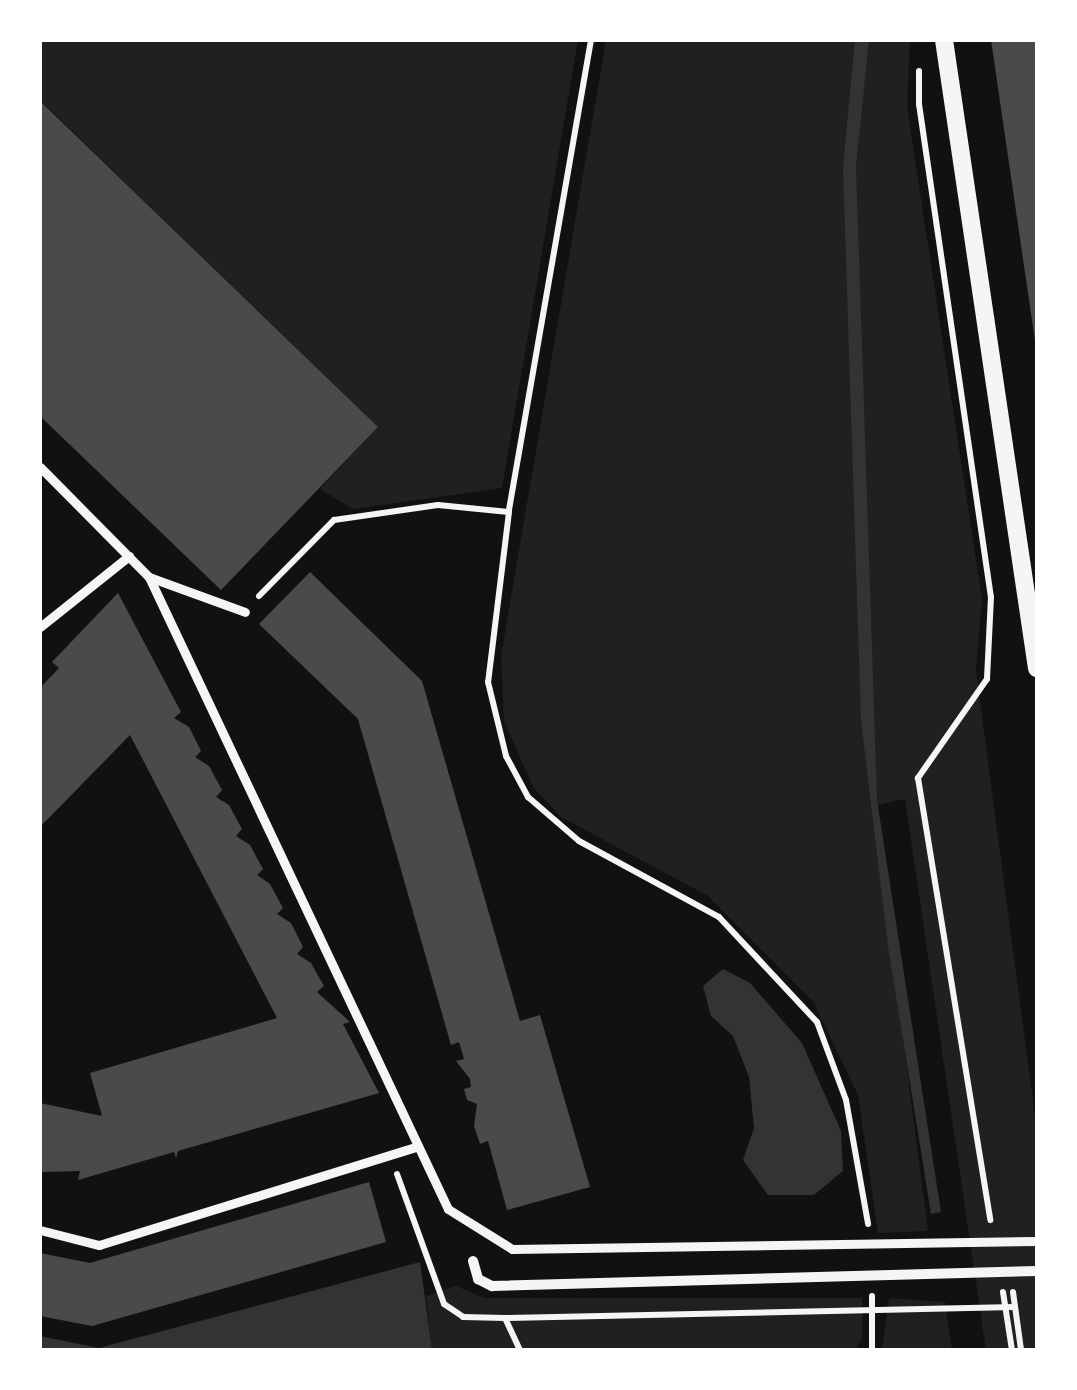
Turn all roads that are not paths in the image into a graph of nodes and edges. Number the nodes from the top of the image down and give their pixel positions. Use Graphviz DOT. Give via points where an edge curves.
graph roads {
  1 [pos="944,40"];
  2 [pos="40,467"];
  3 [pos="129,556"];
  4 [pos="148,577"];
  5 [pos="245,612"];
  6 [pos="40,626"];
  7 [pos="1037,668"];
  8 [pos="416,1147"];
  9 [pos="40,1230"];
  10 [pos="1037,1241"];
  11 [pos="473,1261"];
  12 [pos="1037,1272"];
  1 -- 7 [label="street"];
  2 -- 3 [label="street"];
  3 -- 4 [label="street"];
  3 -- 6 [label="street"];
  4 -- 5 [label="street"];
  4 -- 8 [label="street"];
  8 -- 9 [label="street" via="99,1244"];
  8 -- 10 [label="street" via="448,1209 512,1249"];
  11 -- 12 [label="street" via="478,1279 492,1286"];
}
